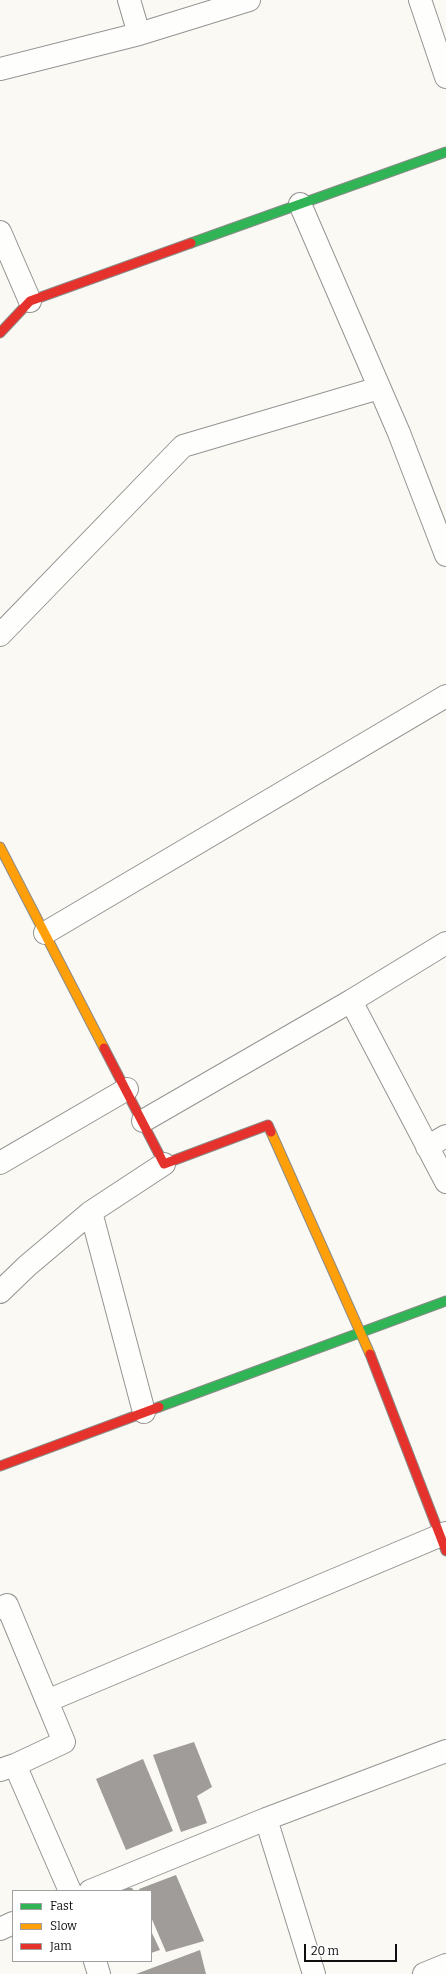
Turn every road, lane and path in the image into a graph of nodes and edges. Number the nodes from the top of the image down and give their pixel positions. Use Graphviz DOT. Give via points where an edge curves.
graph roads {
  1 [pos="129,0"];
  2 [pos="248,0"];
  3 [pos="420,0"];
  4 [pos="139,34"];
  5 [pos="0,69"];
  6 [pos="446,77"];
  7 [pos="446,152"];
  8 [pos="300,204"];
  9 [pos="0,232"];
  10 [pos="30,301"];
  11 [pos="0,333"];
  12 [pos="379,388"];
  13 [pos="446,555"];
  14 [pos="0,635"];
  15 [pos="446,696"];
  16 [pos="0,847"];
  17 [pos="45,933"];
  18 [pos="446,943"];
  19 [pos="350,1001"];
  20 [pos="127,1089"];
  21 [pos="143,1121"];
  22 [pos="446,1136"];
  23 [pos="428,1147"];
  24 [pos="0,1163"];
  25 [pos="164,1164"];
  26 [pos="446,1182"];
  27 [pos="91,1212"];
  28 [pos="0,1292"];
  29 [pos="446,1301"];
  30 [pos="362,1333"];
  31 [pos="144,1412"];
  32 [pos="0,1466"];
  33 [pos="444,1540"];
  34 [pos="0,1608"];
  35 [pos="47,1701"];
  36 [pos="446,1751"];
  37 [pos="7,1767"];
  38 [pos="266,1819"];
  39 [pos="69,1890"];
  40 [pos="92,1890"];
  41 [pos="12,1923"];
  42 [pos="0,1929"];
  43 [pos="95,1962"];
  44 [pos="446,1965"];
  45 [pos="99,1974"];
  46 [pos="314,1974"];
  47 [pos="424,1974"];
  1 -- 4 [label="street"];
  2 -- 4 [label="street"];
  3 -- 6 [label="street"];
  4 -- 5 [label="street"];
  7 -- 8 [label="street"];
  8 -- 10 [label="street"];
  8 -- 12 [label="street"];
  9 -- 10 [label="street"];
  10 -- 11 [label="street"];
  12 -- 13 [label="street"];
  12 -- 14 [label="street" via="183,446"];
  15 -- 17 [label="street"];
  16 -- 17 [label="street"];
  17 -- 20 [label="street"];
  18 -- 19 [label="street"];
  19 -- 21 [label="street"];
  19 -- 23 [label="street"];
  20 -- 21 [label="street"];
  20 -- 24 [label="street"];
  21 -- 25 [label="street"];
  22 -- 23 [label="street"];
  23 -- 26 [label="street"];
  25 -- 27 [label="street"];
  25 -- 30 [label="street" via="268,1125"];
  27 -- 28 [label="street"];
  27 -- 31 [label="street"];
  29 -- 30 [label="street"];
  30 -- 31 [label="street"];
  30 -- 33 [label="street"];
  31 -- 32 [label="street"];
  33 -- 35 [label="street"];
  34 -- 35 [label="street" via="7,1605"];
  35 -- 37 [label="street" via="64,1742"];
  36 -- 38 [label="street"];
  37 -- 39 [label="street"];
  38 -- 40 [label="street"];
  38 -- 46 [label="street"];
  41 -- 42 [label="street"];
  43 -- 45 [label="street"];
  44 -- 47 [label="street"];
}
